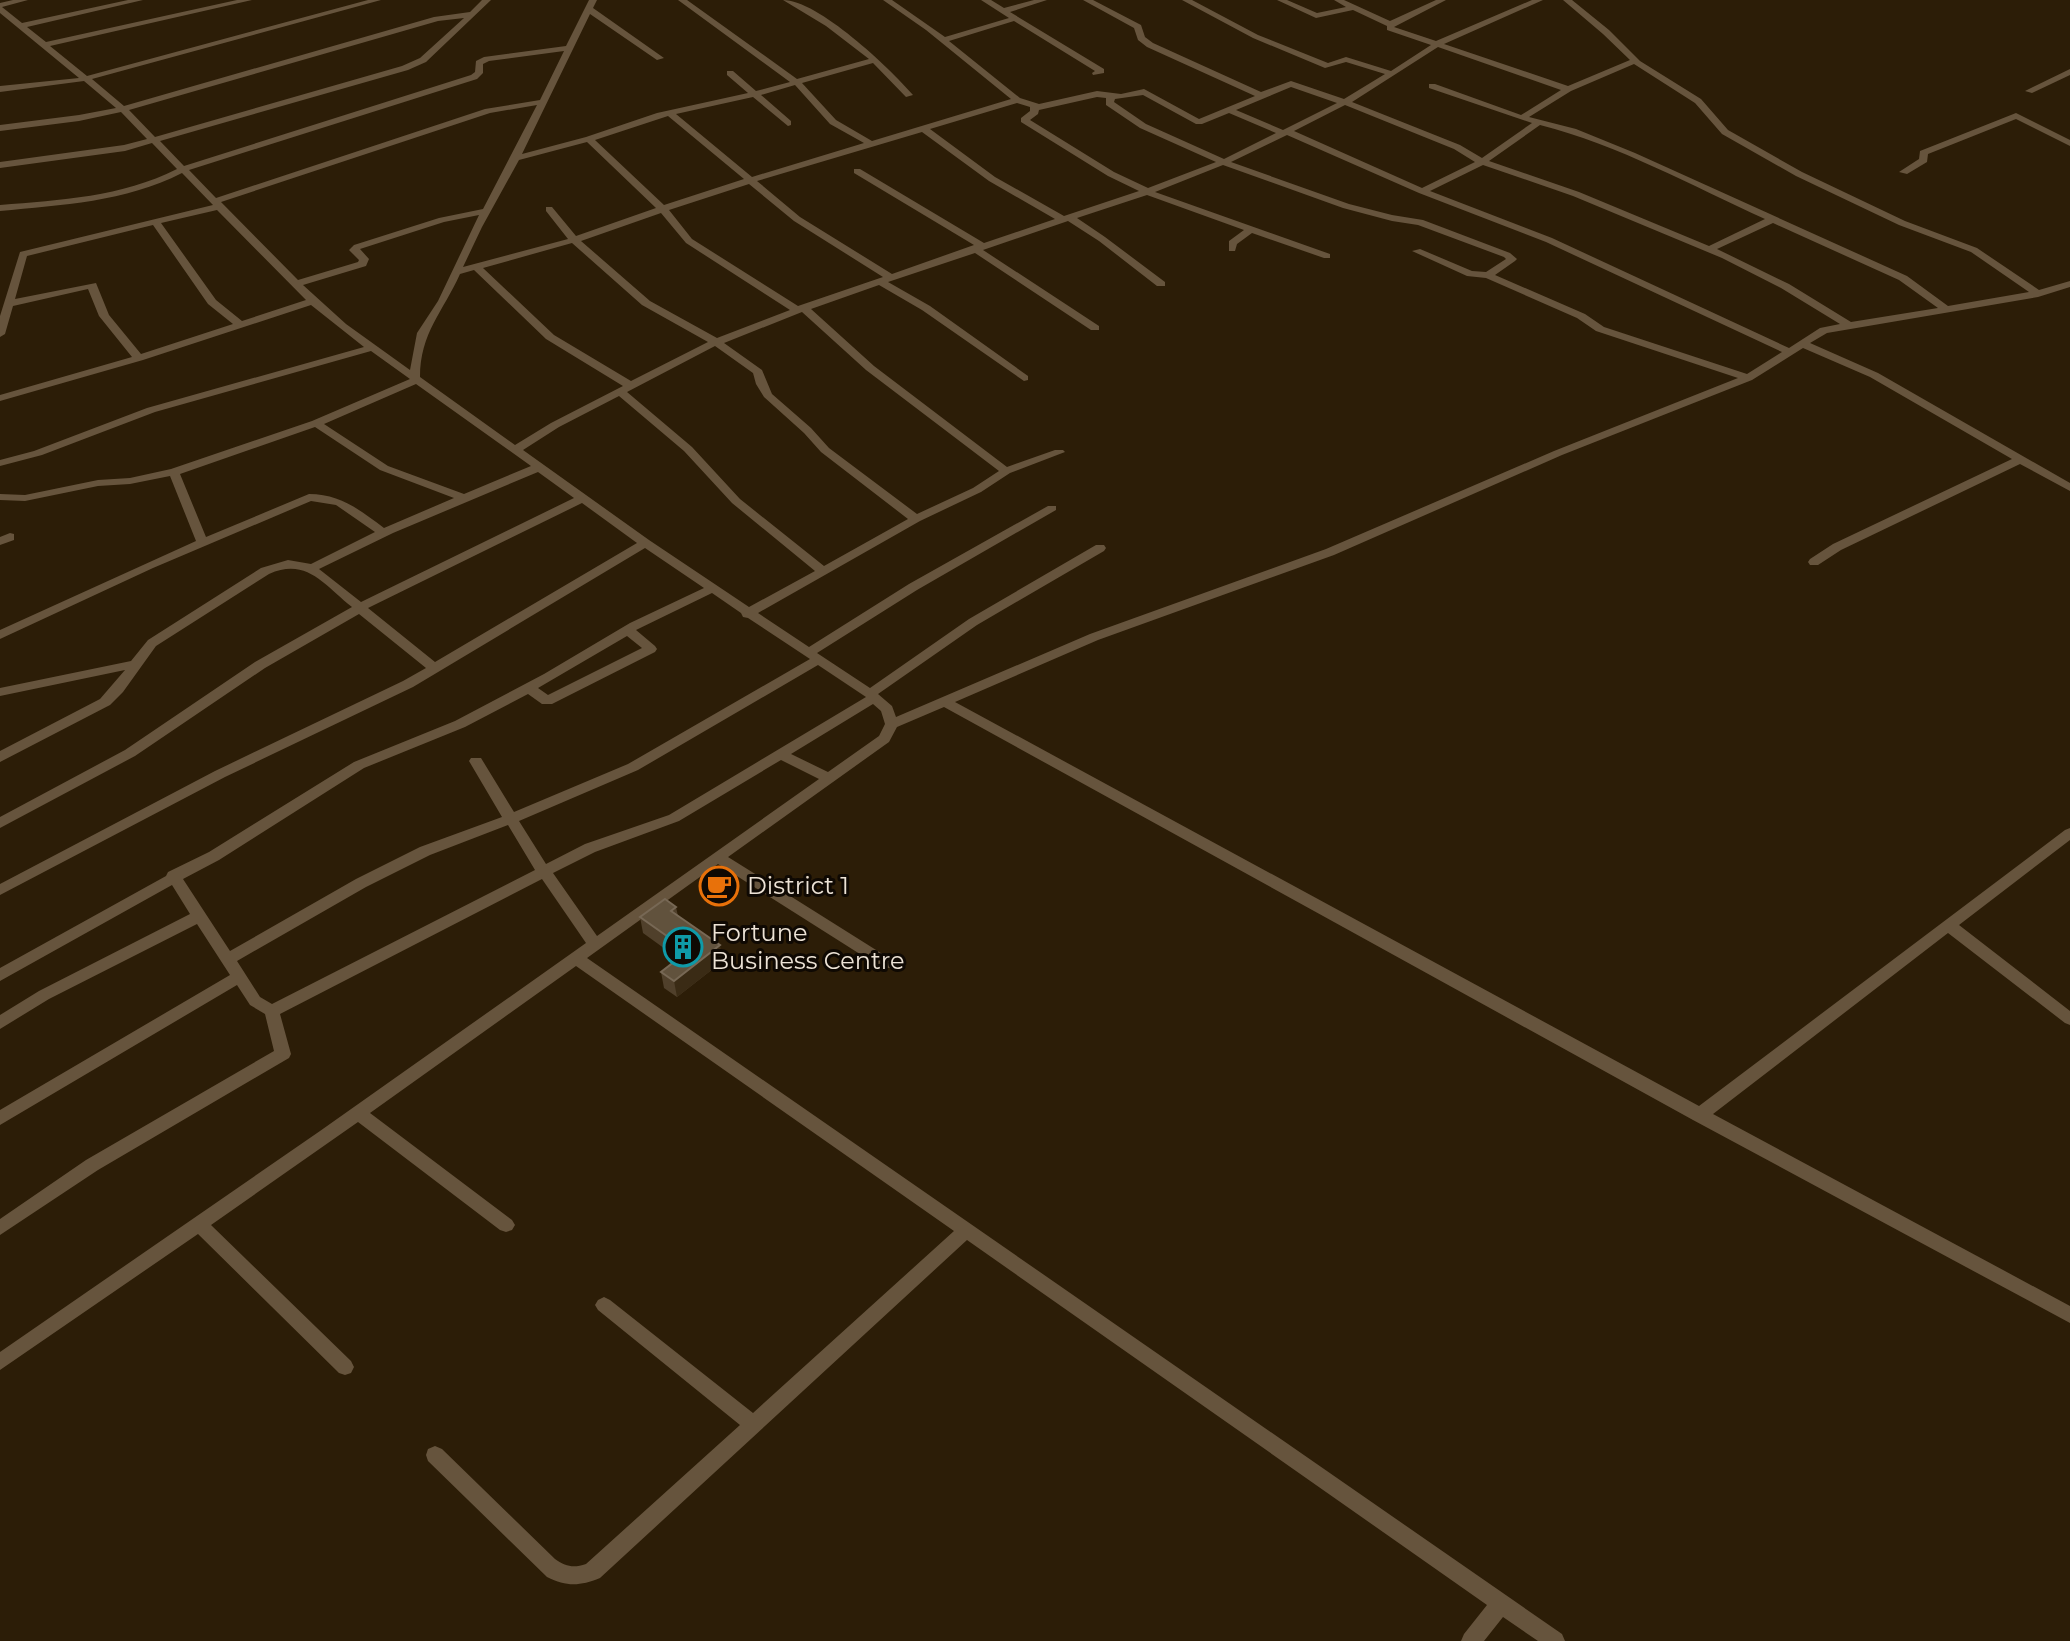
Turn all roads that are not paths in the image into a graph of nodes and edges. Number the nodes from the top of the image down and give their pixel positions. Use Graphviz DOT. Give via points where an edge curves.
graph roads {
  1 [pos="24,0"];
  2 [pos="139,0"];
  3 [pos="248,0"];
  4 [pos="377,0"];
  5 [pos="487,0"];
  6 [pos="682,0"];
  7 [pos="787,0"];
  8 [pos="887,0"];
  9 [pos="985,0"];
  10 [pos="1043,0"];
  11 [pos="1087,0"];
  12 [pos="1186,0"];
  13 [pos="1281,0"];
  14 [pos="1338,0"];
  15 [pos="1442,0"];
  16 [pos="1539,0"];
  17 [pos="1567,0"];
  18 [pos="591,4"];
  19 [pos="0,7"];
  20 [pos="1355,7"];
  21 [pos="1003,11"];
  22 [pos="473,14"];
  23 [pos="1014,19"];
  24 [pos="1390,24"];
  25 [pos="21,26"];
  26 [pos="943,40"];
  27 [pos="44,45"];
  28 [pos="1435,45"];
  29 [pos="568,48"];
  30 [pos="660,58"];
  31 [pos="875,60"];
  32 [pos="1635,61"];
  33 [pos="2070,72"];
  34 [pos="730,73"];
  35 [pos="1096,73"];
  36 [pos="1390,73"];
  37 [pos="85,78"];
  38 [pos="797,83"];
  39 [pos="1432,86"];
  40 [pos="0,89"];
  41 [pos="1568,89"];
  42 [pos="2029,91"];
  43 [pos="755,94"];
  44 [pos="909,95"];
  45 [pos="1262,95"];
  46 [pos="1111,97"];
  47 [pos="1017,100"];
  48 [pos="542,102"];
  49 [pos="1344,102"];
  50 [pos="1002,105"];
  51 [pos="1034,107"];
  52 [pos="122,109"];
  53 [pos="1232,111"];
  54 [pos="670,113"];
  55 [pos="1522,118"];
  56 [pos="1024,120"];
  57 [pos="788,123"];
  58 [pos="1537,124"];
  59 [pos="0,128"];
  60 [pos="924,129"];
  61 [pos="1284,132"];
  62 [pos="589,139"];
  63 [pos="154,140"];
  64 [pos="2070,143"];
  65 [pos="824,144"];
  66 [pos="871,144"];
  67 [pos="839,155"];
  68 [pos="513,159"];
  69 [pos="1481,161"];
  70 [pos="1223,162"];
  71 [pos="0,165"];
  72 [pos="183,169"];
  73 [pos="857,171"];
  74 [pos="1904,172"];
  75 [pos="748,181"];
  76 [pos="1147,191"];
  77 [pos="1422,191"];
  78 [pos="218,204"];
  79 [pos="0,208"];
  80 [pos="662,208"];
  81 [pos="549,209"];
  82 [pos="487,211"];
  83 [pos="1065,218"];
  84 [pos="1773,219"];
  85 [pos="157,224"];
  86 [pos="1252,229"];
  87 [pos="574,240"];
  88 [pos="978,247"];
  89 [pos="1232,249"];
  90 [pos="1710,249"];
  91 [pos="1417,251"];
  92 [pos="1327,256"];
  93 [pos="476,267"];
  94 [pos="457,272"];
  95 [pos="1488,275"];
  96 [pos="884,279"];
  97 [pos="297,284"];
  98 [pos="1161,284"];
  99 [pos="2070,284"];
  100 [pos="2038,294"];
  101 [pos="313,301"];
  102 [pos="8,304"];
  103 [pos="801,309"];
  104 [pos="1946,309"];
  105 [pos="240,324"];
  106 [pos="1850,326"];
  107 [pos="1095,328"];
  108 [pos="0,334"];
  109 [pos="716,342"];
  110 [pos="1801,343"];
  111 [pos="371,348"];
  112 [pos="1788,351"];
  113 [pos="139,358"];
  114 [pos="1024,378"];
  115 [pos="1748,378"];
  116 [pos="415,381"];
  117 [pos="625,389"];
  118 [pos="0,398"];
  119 [pos="316,423"];
  120 [pos="515,450"];
  121 [pos="1059,452"];
  122 [pos="2022,459"];
  123 [pos="0,463"];
  124 [pos="539,467"];
  125 [pos="1006,471"];
  126 [pos="174,472"];
  127 [pos="2070,488"];
  128 [pos="0,497"];
  129 [pos="583,498"];
  130 [pos="466,499"];
  131 [pos="1052,508"];
  132 [pos="916,519"];
  133 [pos="383,533"];
  134 [pos="202,542"];
  135 [pos="645,543"];
  136 [pos="1100,548"];
  137 [pos="1814,562"];
  138 [pos="311,568"];
  139 [pos="823,571"];
  140 [pos="711,589"];
  141 [pos="359,608"];
  142 [pos="747,614"];
  143 [pos="627,630"];
  144 [pos="0,635"];
  145 [pos="600,646"];
  146 [pos="813,657"];
  147 [pos="624,662"];
  148 [pos="135,664"];
  149 [pos="434,668"];
  150 [pos="529,688"];
  151 [pos="0,692"];
  152 [pos="872,696"];
  153 [pos="944,701"];
  154 [pos="892,724"];
  155 [pos="782,755"];
  156 [pos="0,757"];
  157 [pos="476,761"];
  158 [pos="829,778"];
  159 [pos="512,819"];
  160 [pos="0,823"];
  161 [pos="2070,833"];
  162 [pos="717,857"];
  163 [pos="546,870"];
  164 [pos="173,876"];
  165 [pos="0,890"];
  166 [pos="198,917"];
  167 [pos="1949,926"];
  168 [pos="595,944"];
  169 [pos="576,958"];
  170 [pos="229,959"];
  171 [pos="887,964"];
  172 [pos="0,975"];
  173 [pos="240,976"];
  174 [pos="272,1011"];
  175 [pos="2070,1019"];
  176 [pos="0,1023"];
  177 [pos="357,1112"];
  178 [pos="1699,1115"];
  179 [pos="0,1118"];
  180 [pos="199,1224"];
  181 [pos="506,1225"];
  182 [pos="0,1228"];
  183 [pos="966,1231"];
  184 [pos="604,1305"];
  185 [pos="2070,1315"];
  186 [pos="0,1362"];
  187 [pos="345,1367"];
  188 [pos="752,1424"];
  189 [pos="435,1455"];
  190 [pos="1500,1605"];
  191 [pos="1471,1641"];
  192 [pos="1555,1641"];
  1 -- 19 [label="street"];
  2 -- 25 [label="street"];
  3 -- 27 [label="street"];
  4 -- 37 [label="street"];
  5 -- 22 [label="street"];
  6 -- 38 [label="street"];
  7 -- 31 [label="street"];
  8 -- 26 [label="street"];
  9 -- 21 [label="street"];
  10 -- 21 [label="street"];
  11 -- 45 [label="street" via="1138,27 1150,45"];
  12 -- 36 [label="street" via="1287,52 1328,66 1346,59"];
  13 -- 20 [label="street" via="1316,16"];
  14 -- 20 [label="street"];
  15 -- 24 [label="street"];
  16 -- 28 [label="street"];
  17 -- 32 [label="street"];
  18 -- 29 [label="street"];
  18 -- 30 [label="street"];
  19 -- 25 [label="street"];
  20 -- 24 [label="street"];
  21 -- 23 [label="street"];
  22 -- 52 [label="street" via="437,19"];
  22 -- 63 [label="street" via="423,60 405,68"];
  23 -- 26 [label="street"];
  23 -- 35 [label="street" via="1101,71"];
  24 -- 28 [label="street"];
  25 -- 27 [label="street"];
  26 -- 47 [label="street"];
  27 -- 37 [label="street"];
  28 -- 36 [label="street"];
  28 -- 41 [label="street"];
  29 -- 48 [label="street"];
  29 -- 72 [label="street" via="487,59 479,63 474,77"];
  31 -- 38 [label="street"];
  31 -- 44 [label="street"];
  32 -- 41 [label="street"];
  32 -- 100 [label="street" via="1698,101 1729,135 1902,223 1974,250"];
  33 -- 42 [label="street"];
  34 -- 43 [label="street"];
  36 -- 49 [label="street"];
  37 -- 40 [label="street"];
  37 -- 52 [label="street"];
  38 -- 43 [label="street"];
  38 -- 66 [label="street" via="833,122"];
  39 -- 55 [label="street"];
  41 -- 55 [label="street"];
  43 -- 54 [label="street"];
  43 -- 57 [label="street"];
  45 -- 49 [label="street" via="1291,84"];
  45 -- 53 [label="street"];
  46 -- 51 [label="street" via="1097,94"];
  46 -- 53 [label="street" via="1147,93 1199,122"];
  46 -- 70 [label="street" via="1109,103 1143,126"];
  47 -- 50 [label="street"];
  47 -- 51 [label="street"];
  48 -- 68 [label="street"];
  48 -- 78 [label="street" via="495,109"];
  49 -- 61 [label="street"];
  49 -- 69 [label="street"];
  50 -- 56 [label="street"];
  50 -- 60 [label="street"];
  51 -- 56 [label="street"];
  52 -- 59 [label="street"];
  52 -- 63 [label="street"];
  53 -- 61 [label="street"];
  54 -- 62 [label="street"];
  54 -- 75 [label="street"];
  55 -- 58 [label="street"];
  56 -- 76 [label="street" via="1087,161"];
  58 -- 69 [label="street"];
  58 -- 84 [label="street" via="1614,147"];
  60 -- 66 [label="street"];
  60 -- 83 [label="street" via="992,179"];
  61 -- 70 [label="street"];
  61 -- 77 [label="street"];
  62 -- 68 [label="street"];
  62 -- 80 [label="street"];
  63 -- 71 [label="street" via="95,155"];
  63 -- 72 [label="street"];
  64 -- 74 [label="street" via="2016,116 1923,153 1924,160"];
  65 -- 67 [label="street"];
  66 -- 67 [label="street"];
  67 -- 75 [label="street"];
  68 -- 82 [label="street"];
  69 -- 77 [label="street"];
  69 -- 90 [label="street"];
  70 -- 76 [label="street"];
  70 -- 95 [label="street" via="1336,203 1420,222 1511,257"];
  72 -- 78 [label="street"];
  72 -- 79 [label="street" via="112,195"];
  73 -- 88 [label="street"];
  75 -- 80 [label="street"];
  75 -- 96 [label="street"];
  76 -- 83 [label="street"];
  76 -- 86 [label="street"];
  77 -- 112 [label="street" via="1549,240"];
  78 -- 85 [label="street"];
  78 -- 97 [label="street"];
  80 -- 87 [label="street"];
  80 -- 103 [label="street" via="689,241"];
  81 -- 87 [label="street"];
  82 -- 94 [label="street"];
  82 -- 97 [label="street" via="357,247 363,264"];
  83 -- 88 [label="street"];
  83 -- 98 [label="street"];
  84 -- 90 [label="street"];
  84 -- 104 [label="street" via="1903,278"];
  85 -- 102 [label="street" via="23,254"];
  85 -- 105 [label="street" via="212,302"];
  86 -- 89 [label="street" via="1232,243"];
  86 -- 92 [label="street"];
  87 -- 93 [label="street"];
  87 -- 109 [label="street" via="646,303"];
  88 -- 96 [label="street"];
  88 -- 107 [label="street"];
  90 -- 106 [label="street"];
  91 -- 95 [label="street" via="1470,274"];
  93 -- 94 [label="street"];
  93 -- 117 [label="street" via="550,337"];
  94 -- 116 [label="street" via="422,333"];
  95 -- 115 [label="street" via="1600,329"];
  96 -- 103 [label="street"];
  96 -- 114 [label="street"];
  97 -- 101 [label="street"];
  99 -- 100 [label="street"];
  100 -- 104 [label="street"];
  101 -- 105 [label="street"];
  101 -- 111 [label="street"];
  102 -- 108 [label="street"];
  102 -- 113 [label="street" via="92,285 104,316"];
  103 -- 109 [label="street"];
  103 -- 125 [label="street" via="879,376"];
  104 -- 106 [label="street"];
  105 -- 113 [label="street"];
  106 -- 110 [label="street" via="1824,330"];
  109 -- 117 [label="street"];
  109 -- 132 [label="street" via="758,372 769,398 817,437 825,450"];
  110 -- 112 [label="street"];
  110 -- 122 [label="street" via="1874,375"];
  111 -- 116 [label="street"];
  111 -- 123 [label="street" via="151,410"];
  112 -- 115 [label="street"];
  113 -- 118 [label="street"];
  115 -- 153 [label="street" via="1330,552 1094,637"];
  116 -- 119 [label="street"];
  116 -- 120 [label="street"];
  117 -- 120 [label="street"];
  117 -- 139 [label="street" via="736,501"];
  119 -- 126 [label="street"];
  119 -- 130 [label="street" via="384,468"];
  120 -- 124 [label="street"];
  121 -- 125 [label="street"];
  122 -- 127 [label="street"];
  122 -- 137 [label="street"];
  124 -- 129 [label="street"];
  124 -- 130 [label="street"];
  125 -- 132 [label="street"];
  126 -- 128 [label="street" via="25,498"];
  126 -- 134 [label="street"];
  129 -- 135 [label="street"];
  129 -- 141 [label="street"];
  130 -- 133 [label="street"];
  131 -- 146 [label="street" via="913,587"];
  132 -- 139 [label="street"];
  133 -- 134 [label="street" via="325,496 300,500"];
  133 -- 138 [label="street"];
  134 -- 144 [label="street"];
  135 -- 140 [label="street"];
  135 -- 149 [label="street"];
  136 -- 152 [label="street" via="973,622"];
  138 -- 141 [label="street"];
  138 -- 148 [label="street" via="297,562 265,571 152,643"];
  139 -- 142 [label="street"];
  140 -- 142 [label="street"];
  140 -- 143 [label="street"];
  141 -- 149 [label="street"];
  141 -- 160 [label="street" via="260,665 130,753"];
  142 -- 146 [label="street"];
  143 -- 145 [label="street"];
  143 -- 147 [label="street" via="651,649"];
  145 -- 147 [label="street"];
  145 -- 150 [label="street"];
  146 -- 152 [label="street"];
  146 -- 159 [label="street" via="633,767"];
  147 -- 150 [label="street" via="547,701"];
  148 -- 151 [label="street"];
  148 -- 156 [label="street" via="105,702"];
  149 -- 165 [label="street"];
  150 -- 164 [label="street" via="460,724 359,765"];
  152 -- 154 [label="street" via="887,709"];
  152 -- 155 [label="street"];
  153 -- 154 [label="street"];
  153 -- 178 [label="street"];
  154 -- 158 [label="street" via="884,739"];
  155 -- 158 [label="street"];
  155 -- 163 [label="street" via="674,818"];
  157 -- 159 [label="street"];
  158 -- 162 [label="street"];
  159 -- 163 [label="street"];
  159 -- 170 [label="street" via="425,851"];
  161 -- 167 [label="street"];
  162 -- 168 [label="street"];
  162 -- 171 [label="street"];
  163 -- 168 [label="street"];
  163 -- 174 [label="street"];
  164 -- 166 [label="street"];
  164 -- 172 [label="street"];
  166 -- 170 [label="street"];
  166 -- 176 [label="street"];
  167 -- 175 [label="street"];
  167 -- 178 [label="street"];
  168 -- 169 [label="street"];
  169 -- 177 [label="street"];
  169 -- 183 [label="street"];
  170 -- 173 [label="street"];
  173 -- 174 [label="street" via="255,1001"];
  173 -- 179 [label="street"];
  174 -- 182 [label="street" via="283,1054 92,1165"];
  177 -- 180 [label="street"];
  177 -- 181 [label="street"];
  178 -- 185 [label="street"];
  180 -- 186 [label="street"];
  180 -- 187 [label="street"];
  183 -- 188 [label="street"];
  183 -- 192 [label="street"];
  184 -- 188 [label="street"];
  188 -- 189 [label="street" via="593,1571 578,1577 562,1576 548,1566"];
  190 -- 191 [label="street"];
}
